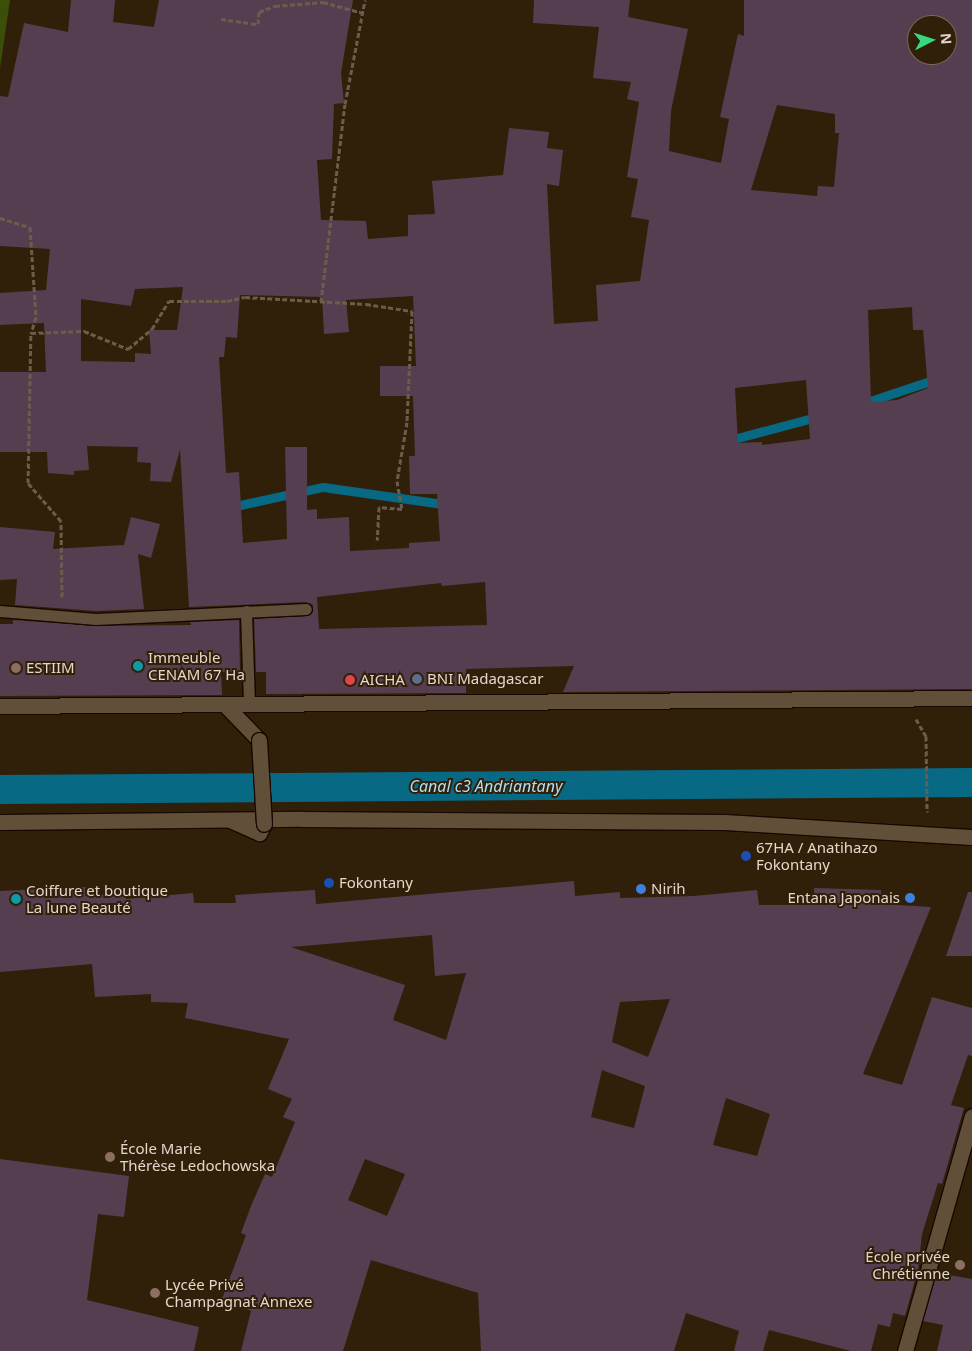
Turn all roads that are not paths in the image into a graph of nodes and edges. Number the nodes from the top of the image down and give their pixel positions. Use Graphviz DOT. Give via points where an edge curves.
graph roads {
  1 [pos="306,609"];
  2 [pos="0,610"];
  3 [pos="246,611"];
  4 [pos="972,698"];
  5 [pos="0,706"];
  6 [pos="227,707"];
  7 [pos="229,819"];
  8 [pos="0,822"];
  9 [pos="972,837"];
  10 [pos="972,1116"];
  11 [pos="906,1351"];
  1 -- 3 [label="lane"];
  2 -- 3 [label="lane" via="96,620 227,616"];
  3 -- 6 [label="lane" via="249,703"];
  4 -- 6 [label="main road"];
  5 -- 6 [label="main road"];
  6 -- 7 [label="main road, bridge" via="259,740 264,824 259,833"];
  7 -- 8 [label="main road"];
  7 -- 9 [label="main road" via="724,822"];
  10 -- 11 [label="main road"];
}
